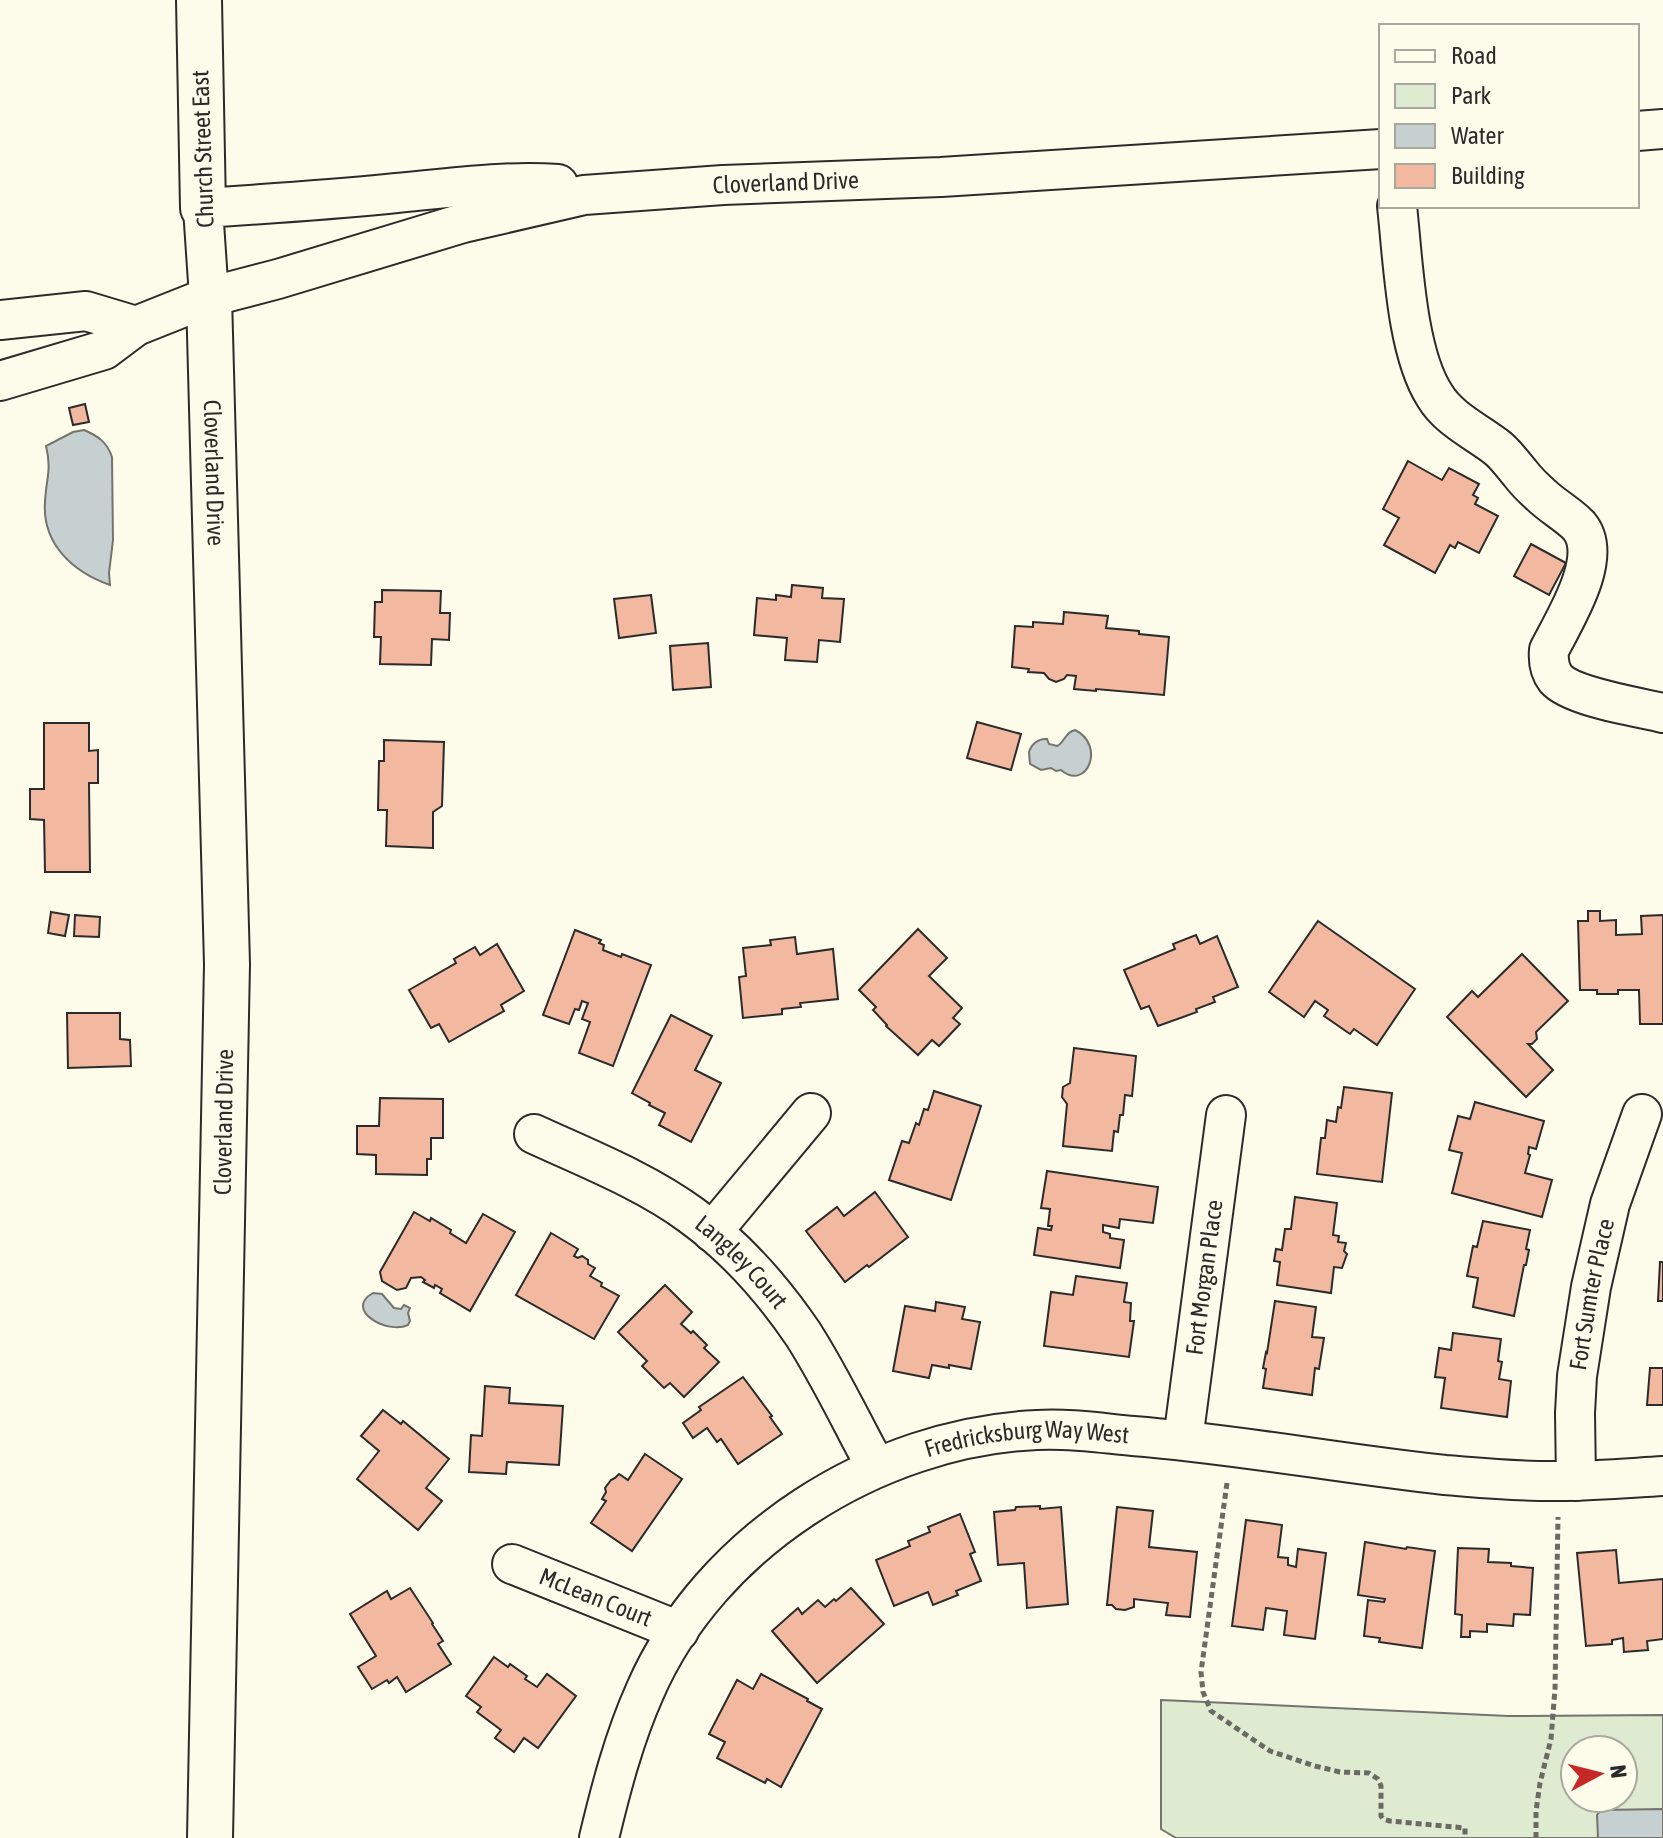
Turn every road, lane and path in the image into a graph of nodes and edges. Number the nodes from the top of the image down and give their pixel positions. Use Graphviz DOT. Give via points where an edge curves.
graph roads {
  1 [pos="199,0"];
  2 [pos="1663,129"];
  3 [pos="1639,131"];
  4 [pos="1379,149"];
  5 [pos="632,190"];
  6 [pos="203,208"];
  7 [pos="1397,208"];
  8 [pos="209,297"];
  9 [pos="0,320"];
  10 [pos="136,326"];
  11 [pos="0,381"];
  12 [pos="1663,713"];
  13 [pos="811,1113"];
  14 [pos="1642,1114"];
  15 [pos="1226,1115"];
  16 [pos="534,1134"];
  17 [pos="712,1232"];
  18 [pos="1183,1440"];
  19 [pos="1232,1447"];
  20 [pos="876,1467"];
  21 [pos="1663,1476"];
  22 [pos="1568,1481"];
  23 [pos="512,1564"];
  24 [pos="679,1631"];
  25 [pos="210,1838"];
  26 [pos="599,1838"];
  27 [pos="1465,1838"];
  28 [pos="1536,1838"];
  1 -- 6 [label="main road, Church Street East"];
  2 -- 3 [label="street"];
  4 -- 5 [label="street, Cloverland Drive"];
  5 -- 6 [label="street" via="543,183 465,186"];
  5 -- 8 [label="street, Cloverland Drive" via="584,195 463,223"];
  6 -- 8 [label="street, Church Street East"];
  7 -- 12 [label="street" via="1415,343 1426,382 1452,416 1502,451 1583,533 1585,577 1549,650 1551,672 1566,687"];
  8 -- 10 [label="street"];
  8 -- 25 [label="main road, Cloverland Drive" via="227,964"];
  9 -- 10 [label="street" via="86,311"];
  10 -- 11 [label="street" via="104,350"];
  13 -- 17 [label="street"];
  14 -- 22 [label="street, Fort Sumter Place" via="1610,1204 1591,1287"];
  15 -- 18 [label="street, Fort Morgan Place"];
  16 -- 17 [label="street, Langley Court" via="660,1195"];
  17 -- 20 [label="street, Langley Court" via="802,1333"];
  18 -- 19 [label="street, Fredricksburg Way West"];
  18 -- 20 [label="street, Fredricksburg Way West" via="1011,1431"];
  19 -- 22 [label="street, Fredricksburg Way West" via="1444,1475"];
  19 -- 27 [label="path" via="1201,1672 1211,1711 1270,1751 1327,1769 1374,1775 1386,1820 1465,1828"];
  20 -- 24 [label="street, Fredricksburg Way West" via="829,1491 770,1533 723,1576"];
  21 -- 22 [label="street, Fredricksburg Way West"];
  22 -- 28 [label="path" via="1551,1739 1540,1783"];
  23 -- 24 [label="street, McLean Court"];
  24 -- 26 [label="street, Fredricksburg Way West" via="646,1689 621,1754"];
}
